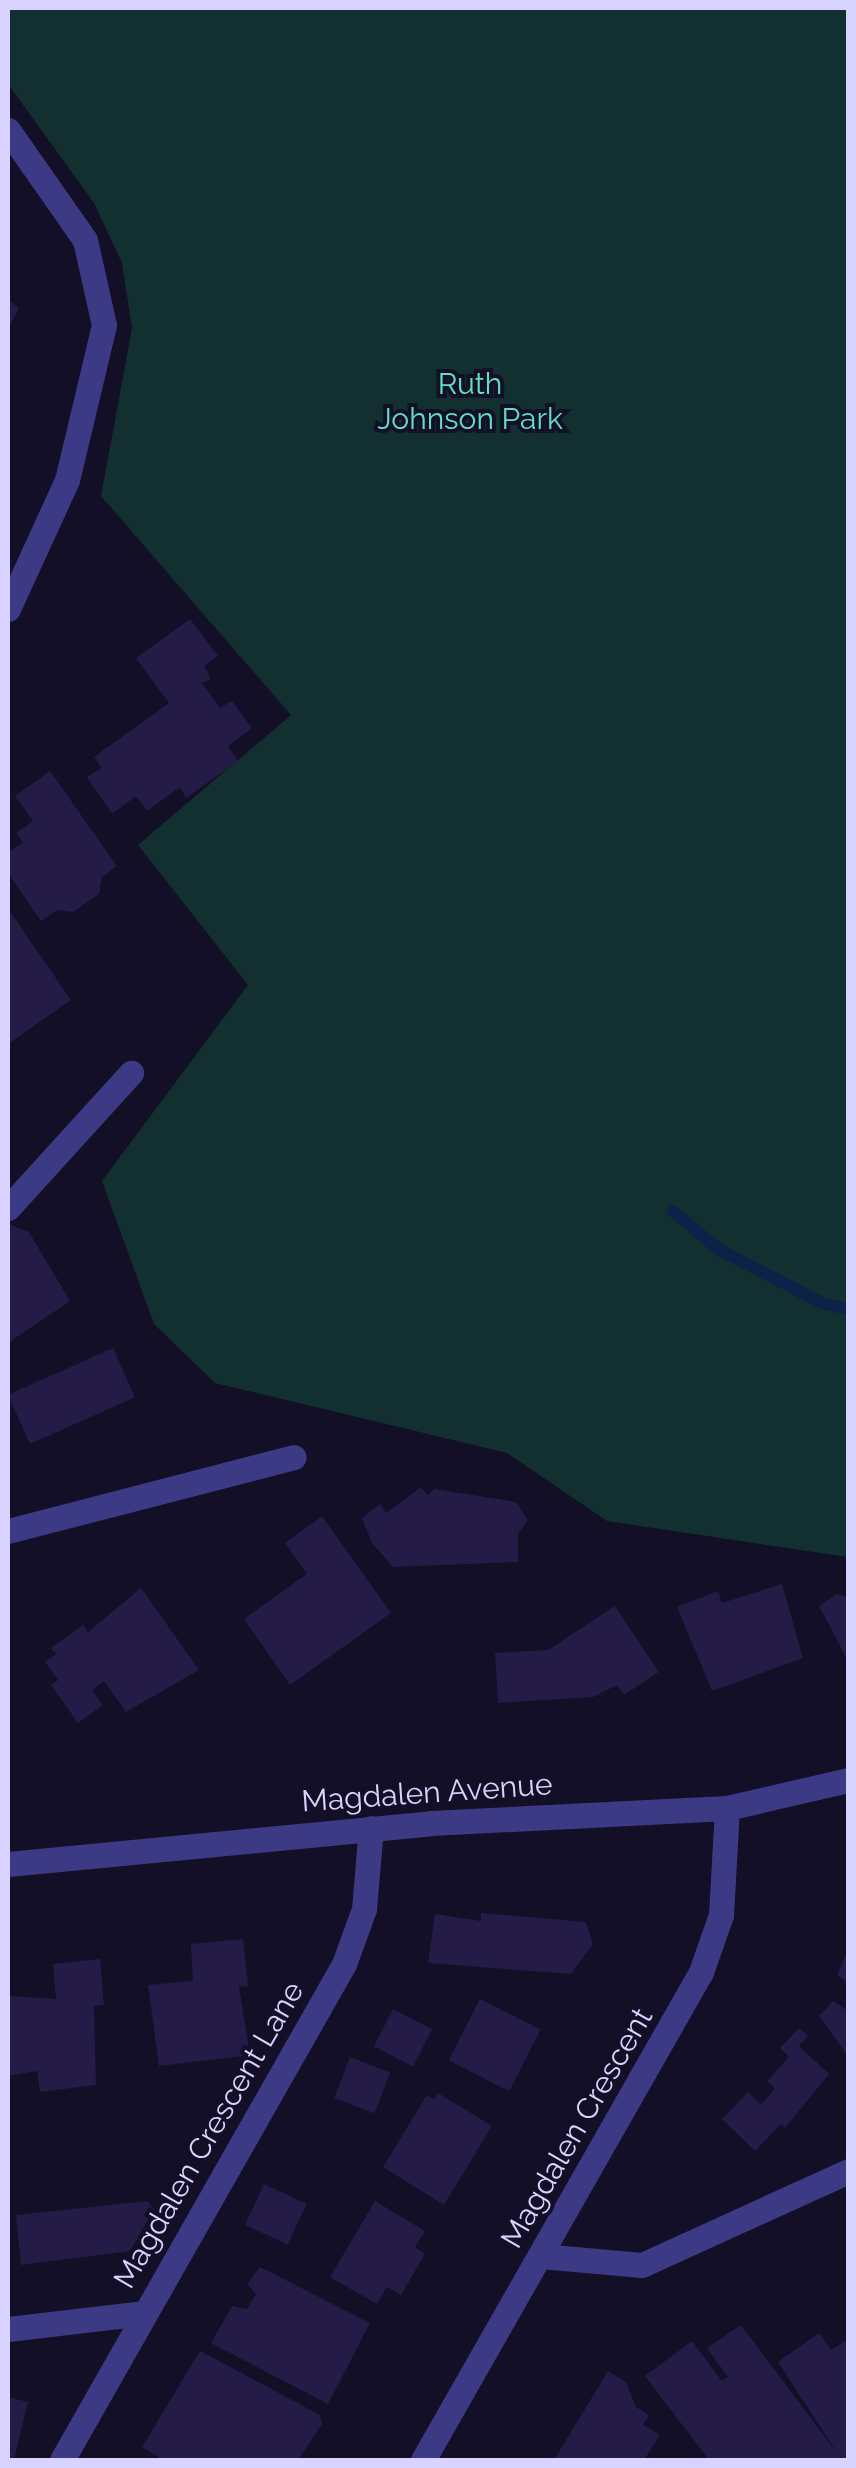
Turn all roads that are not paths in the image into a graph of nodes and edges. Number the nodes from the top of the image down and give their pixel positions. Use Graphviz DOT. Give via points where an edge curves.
graph roads {
  1 [pos="8,130"];
  2 [pos="8,608"];
  3 [pos="132,1073"];
  4 [pos="8,1208"];
  5 [pos="294,1458"];
  6 [pos="8,1531"];
  7 [pos="848,1780"];
  8 [pos="727,1808"];
  9 [pos="371,1828"];
  10 [pos="8,1864"];
  11 [pos="848,2172"];
  12 [pos="541,2256"];
  13 [pos="145,2313"];
  14 [pos="8,2329"];
  15 [pos="62,2460"];
  16 [pos="423,2460"];
  1 -- 2 [label="street" via="85,240 104,325 67,480"];
  3 -- 4 [label="street"];
  5 -- 6 [label="street"];
  7 -- 8 [label="street, Magdalen Avenue"];
  8 -- 9 [label="street, Magdalen Avenue"];
  8 -- 12 [label="street, Magdalen Crescent" via="721,1915 702,1972"];
  9 -- 10 [label="street, Magdalen Avenue"];
  9 -- 13 [label="street, Magdalen Crescent Lane" via="364,1909 344,1964"];
  11 -- 12 [label="street" via="642,2265"];
  12 -- 16 [label="street, Magdalen Crescent"];
  13 -- 14 [label="street"];
  13 -- 15 [label="street, Magdalen Crescent Lane"];
}
